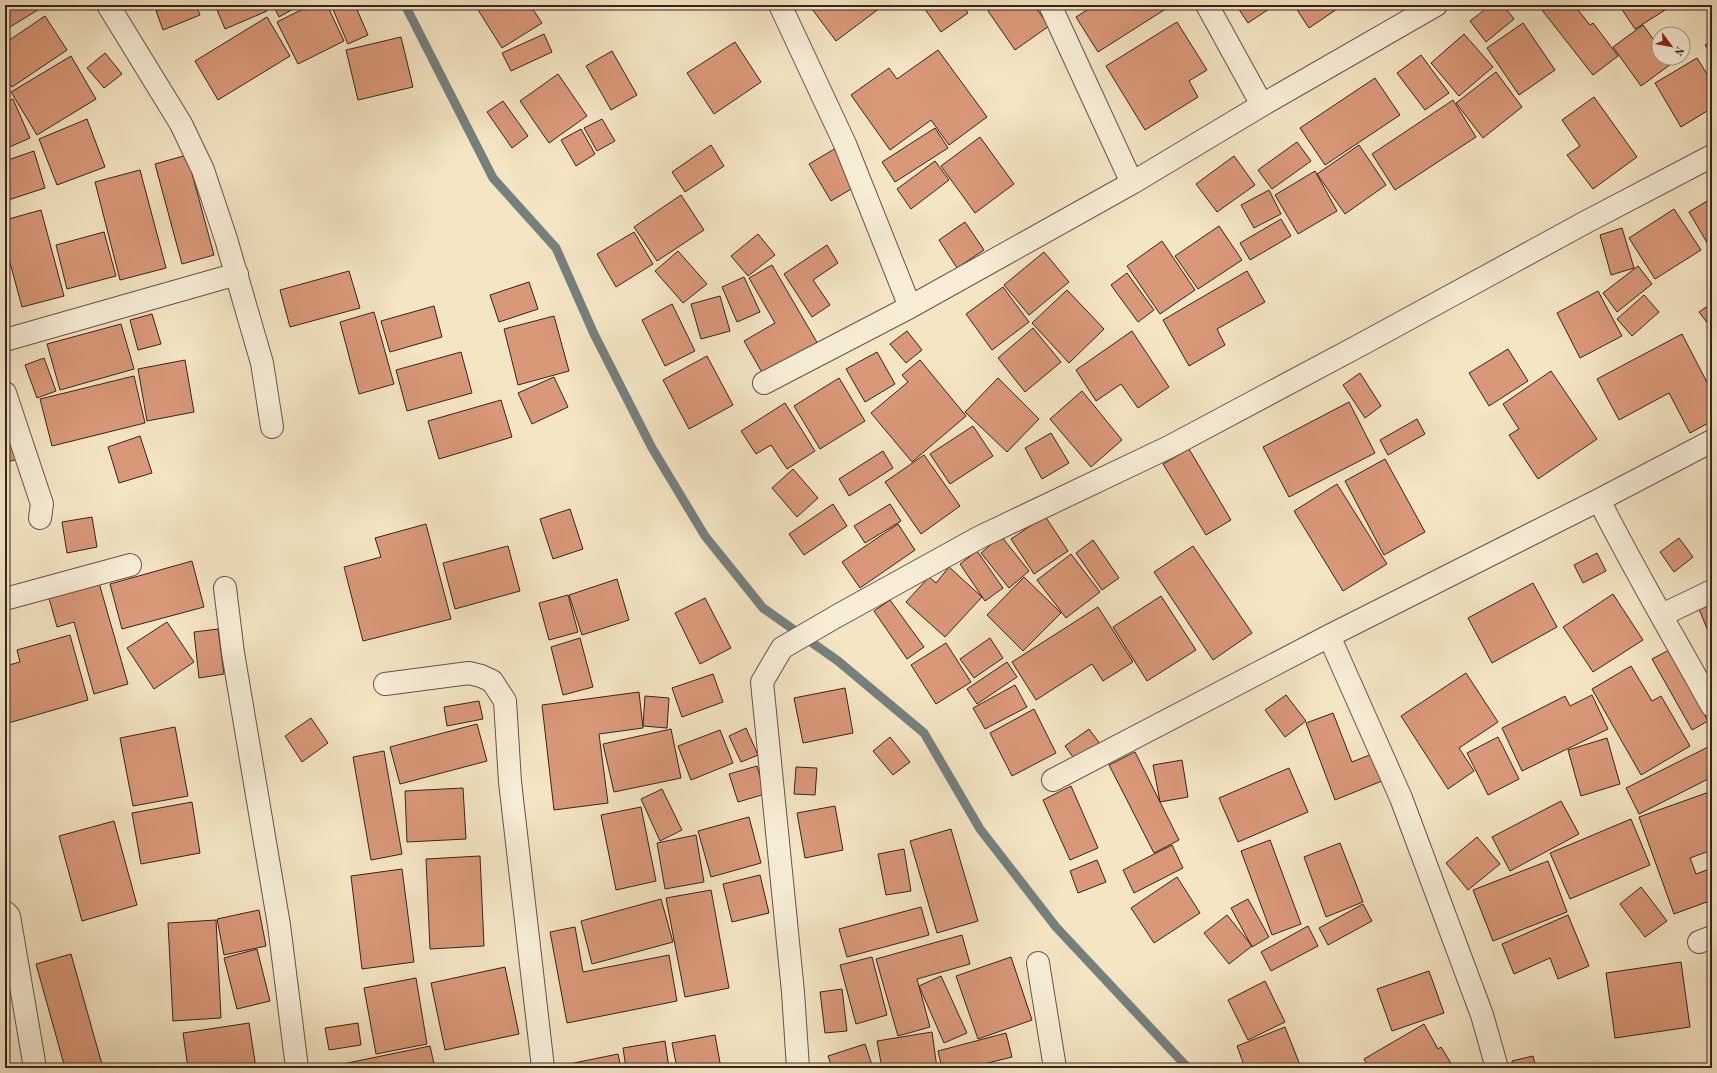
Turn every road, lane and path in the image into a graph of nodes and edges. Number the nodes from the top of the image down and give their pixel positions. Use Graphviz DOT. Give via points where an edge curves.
graph roads {
  1 [pos="108,5"];
  2 [pos="780,5"];
  3 [pos="1050,5"];
  4 [pos="1207,5"];
  5 [pos="1436,5"];
  6 [pos="1262,105"];
  7 [pos="1712,156"];
  8 [pos="1132,183"];
  9 [pos="236,274"];
  10 [pos="910,307"];
  11 [pos="5,340"];
  12 [pos="764,383"];
  13 [pos="5,393"];
  14 [pos="272,427"];
  15 [pos="1712,441"];
  16 [pos="1599,500"];
  17 [pos="40,518"];
  18 [pos="130,564"];
  19 [pos="225,588"];
  20 [pos="1712,591"];
  21 [pos="5,599"];
  22 [pos="1662,615"];
  23 [pos="1329,636"];
  24 [pos="385,684"];
  25 [pos="1712,706"];
  26 [pos="1053,780"];
  27 [pos="5,912"];
  28 [pos="1038,963"];
  29 [pos="35,1068"];
  30 [pos="297,1068"];
  31 [pos="543,1068"];
  32 [pos="798,1068"];
  33 [pos="1055,1068"];
  34 [pos="1497,1068"];
  1 -- 9 [label="street" via="181,124 203,170"];
  2 -- 10 [label="street" via="845,144"];
  3 -- 8 [label="street"];
  4 -- 6 [label="street"];
  5 -- 6 [label="street"];
  6 -- 8 [label="street"];
  7 -- 32 [label="street" via="1169,446 980,538 782,648 762,682 793,992"];
  8 -- 10 [label="street"];
  9 -- 11 [label="street"];
  9 -- 14 [label="street" via="262,363"];
  10 -- 12 [label="street"];
  13 -- 17 [label="street" via="42,504"];
  15 -- 16 [label="street"];
  16 -- 22 [label="street" via="1623,549"];
  16 -- 23 [label="street"];
  18 -- 21 [label="street"];
  19 -- 30 [label="street" via="233,653 280,925"];
  20 -- 22 [label="street"];
  22 -- 25 [label="street"];
  23 -- 26 [label="street"];
  23 -- 34 [label="street" via="1401,798 1482,1015"];
  24 -- 31 [label="street" via="469,673 492,682 505,701 510,782"];
  27 -- 29 [label="street" via="9,916"];
  28 -- 33 [label="street"];
}
